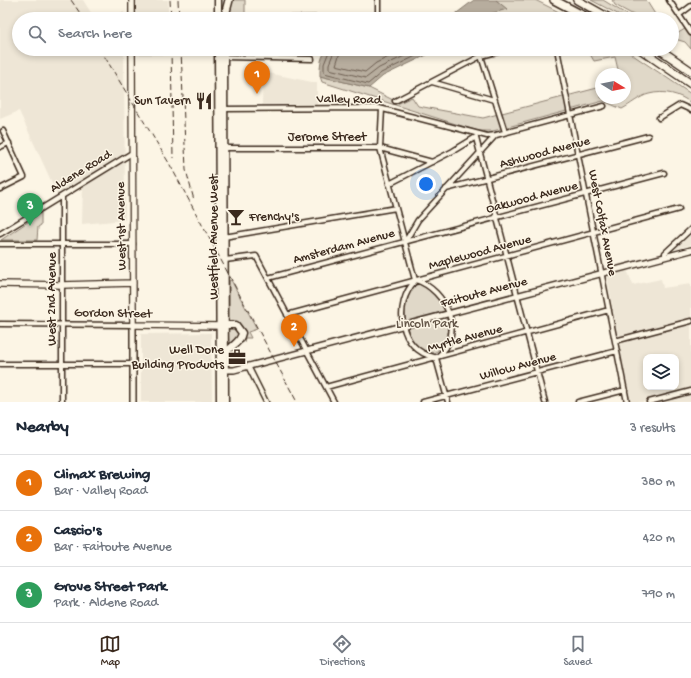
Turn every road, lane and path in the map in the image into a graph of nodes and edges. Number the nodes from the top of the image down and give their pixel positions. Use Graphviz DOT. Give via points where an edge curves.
graph roads {
  1 [pos="132,0"];
  2 [pos="218,0"];
  3 [pos="224,0"];
  4 [pos="229,0"];
  5 [pos="378,0"];
  6 [pos="554,0"];
  7 [pos="577,0"];
  8 [pos="669,0"];
  9 [pos="691,6"];
  10 [pos="132,12"];
  11 [pos="218,12"];
  12 [pos="224,12"];
  13 [pos="226,12"];
  14 [pos="378,12"];
  15 [pos="577,12"];
  16 [pos="598,12"];
  17 [pos="677,12"];
  18 [pos="679,15"];
  19 [pos="690,32"];
  20 [pos="132,56"];
  21 [pos="481,56"];
  22 [pos="558,56"];
  23 [pos="650,56"];
  24 [pos="669,56"];
  25 [pos="221,57"];
  26 [pos="312,59"];
  27 [pos="691,71"];
  28 [pos="431,82"];
  29 [pos="691,84"];
  30 [pos="494,100"];
  31 [pos="395,101"];
  32 [pos="604,106"];
  33 [pos="222,109"];
  34 [pos="382,109"];
  35 [pos="691,110"];
  36 [pos="570,115"];
  37 [pos="659,118"];
  38 [pos="3,131"];
  39 [pos="505,132"];
  40 [pos="496,135"];
  41 [pos="476,136"];
  42 [pos="648,136"];
  43 [pos="9,143"];
  44 [pos="0,147"];
  45 [pos="222,148"];
  46 [pos="380,148"];
  47 [pos="132,153"];
  48 [pos="479,154"];
  49 [pos="578,154"];
  50 [pos="432,162"];
  51 [pos="664,172"];
  52 [pos="486,179"];
  53 [pos="389,184"];
  54 [pos="0,188"];
  55 [pos="446,189"];
  56 [pos="586,194"];
  57 [pos="62,196"];
  58 [pos="396,208"];
  59 [pos="679,209"];
  60 [pos="496,218"];
  61 [pos="691,230"];
  62 [pos="594,232"];
  63 [pos="0,234"];
  64 [pos="222,237"];
  65 [pos="405,242"];
  66 [pos="0,244"];
  67 [pos="62,244"];
  68 [pos="133,244"];
  69 [pos="691,250"];
  70 [pos="506,256"];
  71 [pos="665,256"];
  72 [pos="225,260"];
  73 [pos="602,272"];
  74 [pos="268,278"];
  75 [pos="415,280"];
  76 [pos="133,283"];
  77 [pos="0,284"];
  78 [pos="62,285"];
  79 [pos="517,296"];
  80 [pos="610,310"];
  81 [pos="449,314"];
  82 [pos="287,315"];
  83 [pos="691,321"];
  84 [pos="0,324"];
  85 [pos="62,324"];
  86 [pos="133,325"];
  87 [pos="222,326"];
  88 [pos="403,326"];
  89 [pos="526,333"];
  90 [pos="615,340"];
  91 [pos="307,351"];
  92 [pos="617,351"];
  93 [pos="225,357"];
  94 [pos="436,358"];
  95 [pos="0,364"];
  96 [pos="133,364"];
  97 [pos="62,365"];
  98 [pos="220,366"];
  99 [pos="248,366"];
  100 [pos="225,371"];
  101 [pos="537,372"];
  102 [pos="326,387"];
  103 [pos="625,390"];
  104 [pos="691,391"];
  105 [pos="446,396"];
  106 [pos="62,402"];
  107 [pos="133,402"];
  108 [pos="220,402"];
  109 [pos="225,402"];
  110 [pos="266,402"];
  111 [pos="334,402"];
  112 [pos="423,402"];
  113 [pos="448,402"];
  114 [pos="545,402"];
  115 [pos="578,402"];
  116 [pos="627,402"];
  117 [pos="649,402"];
  1 -- 10 [label="main road"];
  2 -- 11 [label="main road"];
  3 -- 12 [label="main road"];
  4 -- 13 [label="highway"];
  5 -- 14 [label="street"];
  6 -- 15 [label="highway"];
  7 -- 16 [label="highway"];
  8 -- 17 [label="street"];
  9 -- 18 [label="street"];
  18 -- 19 [label="street"];
  20 -- 47 [label="main road, West 1st Avenue"];
  21 -- 28 [label="street"];
  21 -- 30 [label="street"];
  22 -- 36 [label="street, West Colfax Avenue"];
  23 -- 29 [label="highway"];
  24 -- 27 [label="highway"];
  25 -- 26 [label="street"];
  25 -- 33 [label="main road, Westfield Avenue West"];
  28 -- 30 [label="street"];
  28 -- 31 [label="street"];
  30 -- 39 [label="street"];
  32 -- 36 [label="street"];
  33 -- 34 [label="street, Valley Road"];
  33 -- 45 [label="main road, Westfield Avenue West"];
  34 -- 41 [label="street, Valley Road"];
  34 -- 46 [label="street"];
  35 -- 37 [label="street" via="680,105"];
  36 -- 39 [label="street"];
  36 -- 49 [label="street, West Colfax Avenue"];
  38 -- 43 [label="street"];
  39 -- 40 [label="street"];
  40 -- 41 [label="street, Valley Road"];
  40 -- 48 [label="street, Amsterdam Avenue"];
  41 -- 48 [label="street"];
  41 -- 50 [label="street"];
  42 -- 49 [label="street, Ashwood Avenue"];
  43 -- 44 [label="street"];
  43 -- 54 [label="street" via="24,177"];
  45 -- 46 [label="street, Jerome Street"];
  45 -- 64 [label="main road, Westfield Avenue West"];
  46 -- 50 [label="street, Jerome Street"];
  46 -- 53 [label="street"];
  47 -- 57 [label="street, Aldene Road"];
  47 -- 68 [label="main road, West 1st Avenue"];
  48 -- 52 [label="street"];
  48 -- 55 [label="street, Amsterdam Avenue"];
  49 -- 52 [label="street, Ashwood Avenue"];
  49 -- 56 [label="street, West Colfax Avenue"];
  50 -- 53 [label="street"];
  51 -- 56 [label="street, Oakwood Avenue"];
  52 -- 55 [label="street, Ashwood Avenue"];
  52 -- 60 [label="street"];
  53 -- 58 [label="street"];
  55 -- 65 [label="street, Amsterdam Avenue" via="418,220"];
  56 -- 60 [label="street, Oakwood Avenue"];
  56 -- 62 [label="street, West Colfax Avenue"];
  57 -- 63 [label="street, Aldene Road"];
  57 -- 67 [label="street, West 2nd Avenue"];
  58 -- 64 [label="street"];
  58 -- 65 [label="street"];
  59 -- 62 [label="street, Maplewood Avenue"];
  60 -- 65 [label="street, Oakwood Avenue"];
  60 -- 70 [label="street"];
  61 -- 71 [label="street" via="664,253"];
  62 -- 70 [label="street, Maplewood Avenue"];
  62 -- 73 [label="street, West Colfax Avenue"];
  64 -- 72 [label="main road, Westfield Avenue West"];
  64 -- 87 [label="main road, Westfield Avenue West"];
  65 -- 74 [label="street, Amsterdam Avenue"];
  65 -- 75 [label="street"];
  66 -- 67 [label="street"];
  67 -- 68 [label="street"];
  67 -- 78 [label="street, West 2nd Avenue"];
  68 -- 76 [label="main road, West 1st Avenue"];
  69 -- 71 [label="street, Faitoute Avenue"];
  70 -- 75 [label="street, Maplewood Avenue"];
  70 -- 79 [label="street"];
  71 -- 73 [label="street, Faitoute Avenue"];
  72 -- 74 [label="street" via="256,256"];
  72 -- 87 [label="main road, Westfield Avenue West"];
  73 -- 79 [label="street, Faitoute Avenue"];
  73 -- 80 [label="street, West Colfax Avenue"];
  74 -- 82 [label="street"];
  75 -- 81 [label="street" via="435,291"];
  75 -- 82 [label="street, Maplewood Avenue"];
  75 -- 88 [label="street" via="404,300"];
  76 -- 78 [label="main road"];
  76 -- 86 [label="main road, West 1st Avenue"];
  77 -- 78 [label="main road"];
  78 -- 85 [label="street, West 2nd Avenue"];
  79 -- 81 [label="street, Faitoute Avenue"];
  79 -- 89 [label="street"];
  80 -- 89 [label="street, Myrtle Avenue"];
  80 -- 90 [label="street, West Colfax Avenue"];
  81 -- 88 [label="street, Faitoute Avenue"];
  81 -- 94 [label="street" via="452,327 450,338 445,349"];
  82 -- 91 [label="street"];
  83 -- 90 [label="street"];
  84 -- 85 [label="street, Gordon Street"];
  85 -- 86 [label="street, Gordon Street"];
  85 -- 97 [label="street, West 2nd Avenue"];
  86 -- 87 [label="main road, Gordon Street"];
  86 -- 96 [label="street, West 1st Avenue"];
  87 -- 93 [label="main road, Westfield Avenue West"];
  87 -- 93 [label="main road" via="236,325 242,334"];
  87 -- 98 [label="main road, Westfield Avenue West"];
  88 -- 91 [label="street, Faitoute Avenue"];
  88 -- 94 [label="street" via="415,346 426,355"];
  89 -- 94 [label="street, Myrtle Avenue"];
  89 -- 101 [label="street"];
  90 -- 92 [label="street, West Colfax Avenue"];
  91 -- 99 [label="street, Faitoute Avenue"];
  91 -- 102 [label="street"];
  92 -- 101 [label="street, Willow Avenue"];
  92 -- 103 [label="street, West Colfax Avenue"];
  93 -- 100 [label="main road, Westfield Avenue West"];
  94 -- 102 [label="street, Myrtle Avenue"];
  94 -- 105 [label="street"];
  95 -- 97 [label="street"];
  96 -- 97 [label="street"];
  96 -- 107 [label="street, West 1st Avenue"];
  97 -- 106 [label="street, West 2nd Avenue"];
  98 -- 100 [label="street"];
  98 -- 108 [label="main road, Westfield Avenue West"];
  99 -- 100 [label="street, Faitoute Avenue"];
  99 -- 110 [label="street"];
  100 -- 109 [label="main road, Westfield Avenue West"];
  101 -- 105 [label="street, Willow Avenue"];
  101 -- 114 [label="street"];
  102 -- 111 [label="street"];
  103 -- 115 [label="street"];
  103 -- 116 [label="street, West Colfax Avenue"];
  104 -- 117 [label="street"];
  105 -- 112 [label="street, Willow Avenue"];
  105 -- 113 [label="street"];
}
